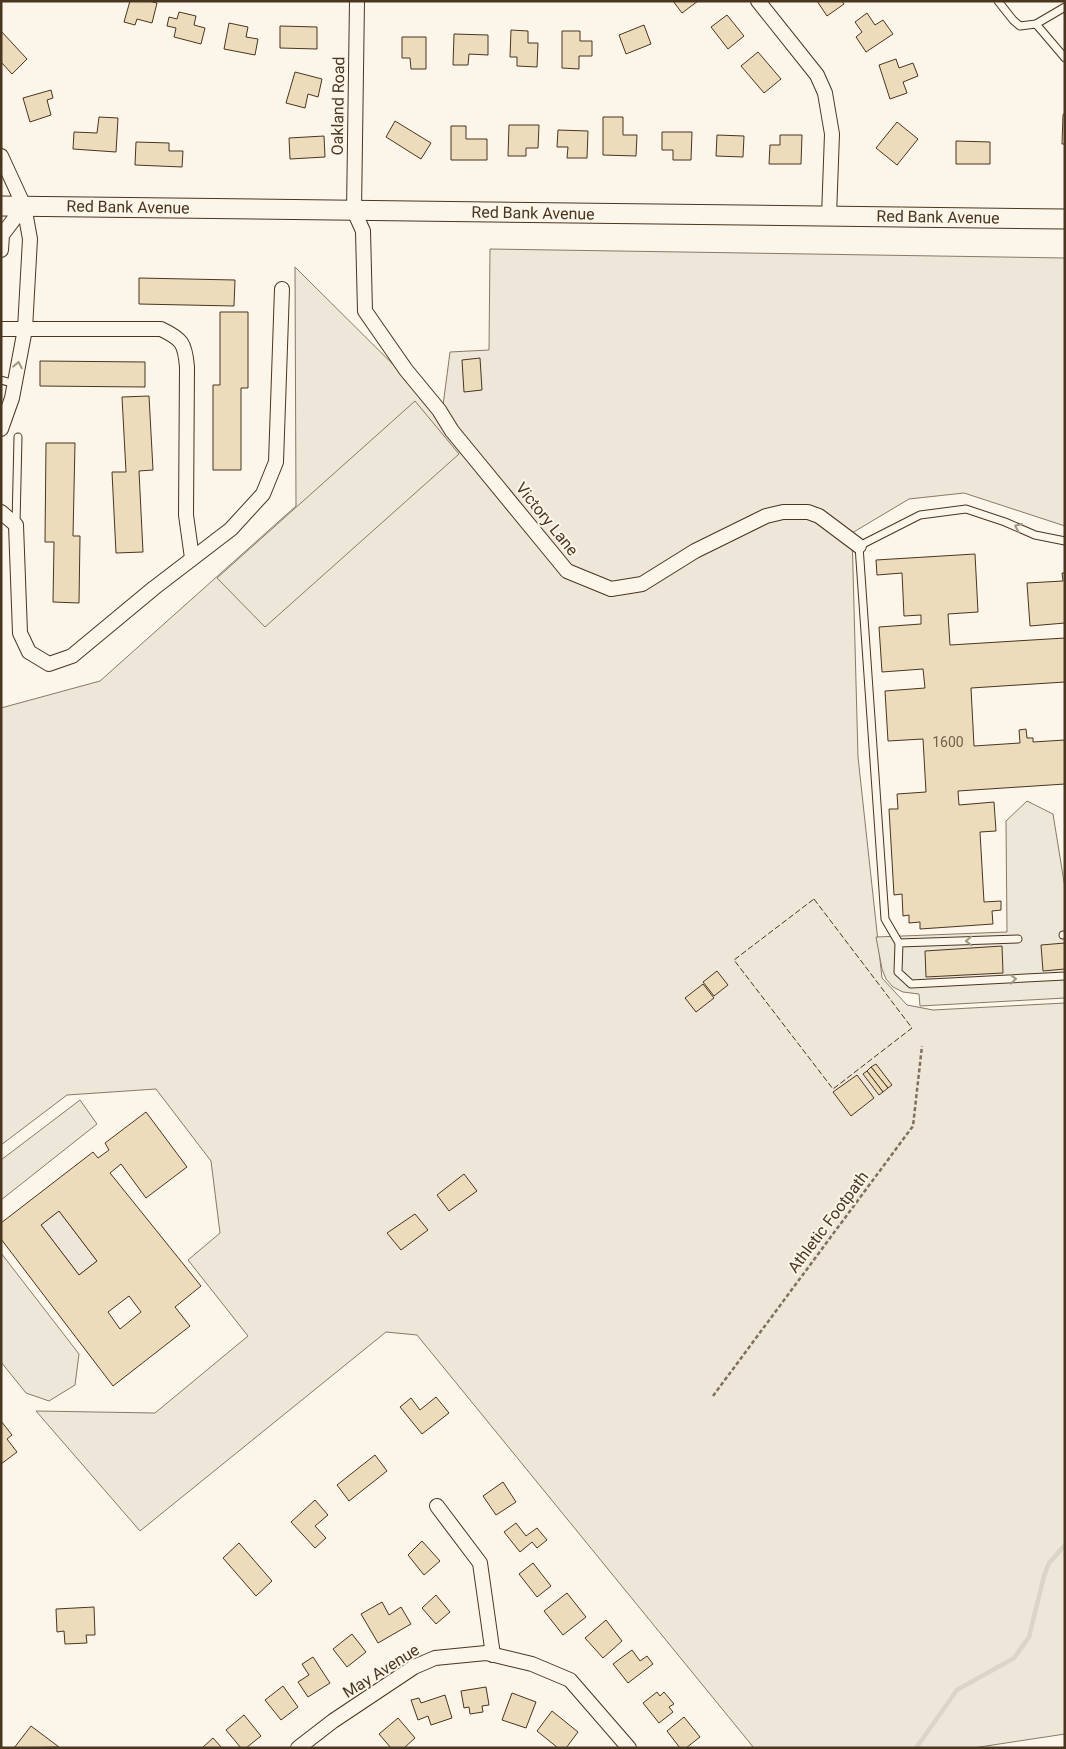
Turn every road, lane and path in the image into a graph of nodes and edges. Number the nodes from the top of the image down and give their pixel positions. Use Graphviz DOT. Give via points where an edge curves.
graph roads {
  1 [pos="357,1"];
  2 [pos="758,1"];
  3 [pos="998,1"];
  4 [pos="1065,7"];
  5 [pos="1036,24"];
  6 [pos="1065,58"];
  7 [pos="1,156"];
  8 [pos="1,206"];
  9 [pos="24,206"];
  10 [pos="354,211"];
  11 [pos="829,216"];
  12 [pos="1065,219"];
  13 [pos="1,250"];
  14 [pos="282,289"];
  15 [pos="25,328"];
  16 [pos="1,329"];
  17 [pos="8,382"];
  18 [pos="1,429"];
  19 [pos="18,437"];
  20 [pos="1,512"];
  21 [pos="16,525"];
  22 [pos="1065,541"];
  23 [pos="859,546"];
  24 [pos="192,558"];
  25 [pos="1018,939"];
  26 [pos="899,943"];
  27 [pos="1065,976"];
  28 [pos="922,1046"];
  29 [pos="713,1396"];
  30 [pos="437,1506"];
  31 [pos="493,1655"];
  32 [pos="298,1748"];
  33 [pos="629,1748"];
  1 -- 10 [label="street, Oakland Road"];
  2 -- 11 [label="street" via="817,74 825,93 832,134"];
  3 -- 5 [label="lane" via="1020,26"];
  4 -- 5 [label="lane"];
  5 -- 6 [label="lane"];
  7 -- 9 [label="street"];
  8 -- 9 [label="street, Red Bank Avenue"];
  9 -- 10 [label="street, Red Bank Avenue"];
  9 -- 13 [label="street" via="2,235"];
  9 -- 15 [label="street" via="30,239"];
  10 -- 11 [label="street, Red Bank Avenue"];
  10 -- 23 [label="street, Victory Lane" via="363,231 364,306 368,317 452,431 567,571 611,589 642,584 695,551 766,516 783,512 808,512 819,516"];
  11 -- 12 [label="street, Red Bank Avenue"];
  14 -- 24 [label="street" via="276,462 263,494 231,529"];
  15 -- 16 [label="street"];
  17 -- 15 [label="street, one-way"];
  15 -- 24 [label="street" via="161,329 178,338 186,352 187,367 186,515"];
  17 -- 18 [label="street"];
  19 -- 21 [label="lane"];
  20 -- 21 [label="street"];
  21 -- 24 [label="street" via="20,633 29,652 49,664 72,656"];
  22 -- 23 [label="lane, one-way" via="1036,535 966,509 920,515"];
  23 -- 26 [label="lane" via="885,919"];
  25 -- 26 [label="lane, one-way"];
  26 -- 27 [label="lane, one-way" via="898,972 911,984"];
  28 -- 29 [label="path, Athletic Footpath" via="913,1126"];
  30 -- 31 [label="street" via="480,1563"];
  31 -- 32 [label="street, May Avenue" via="435,1658 414,1667"];
  31 -- 33 [label="street, May Avenue" via="532,1664 570,1680"];
}
